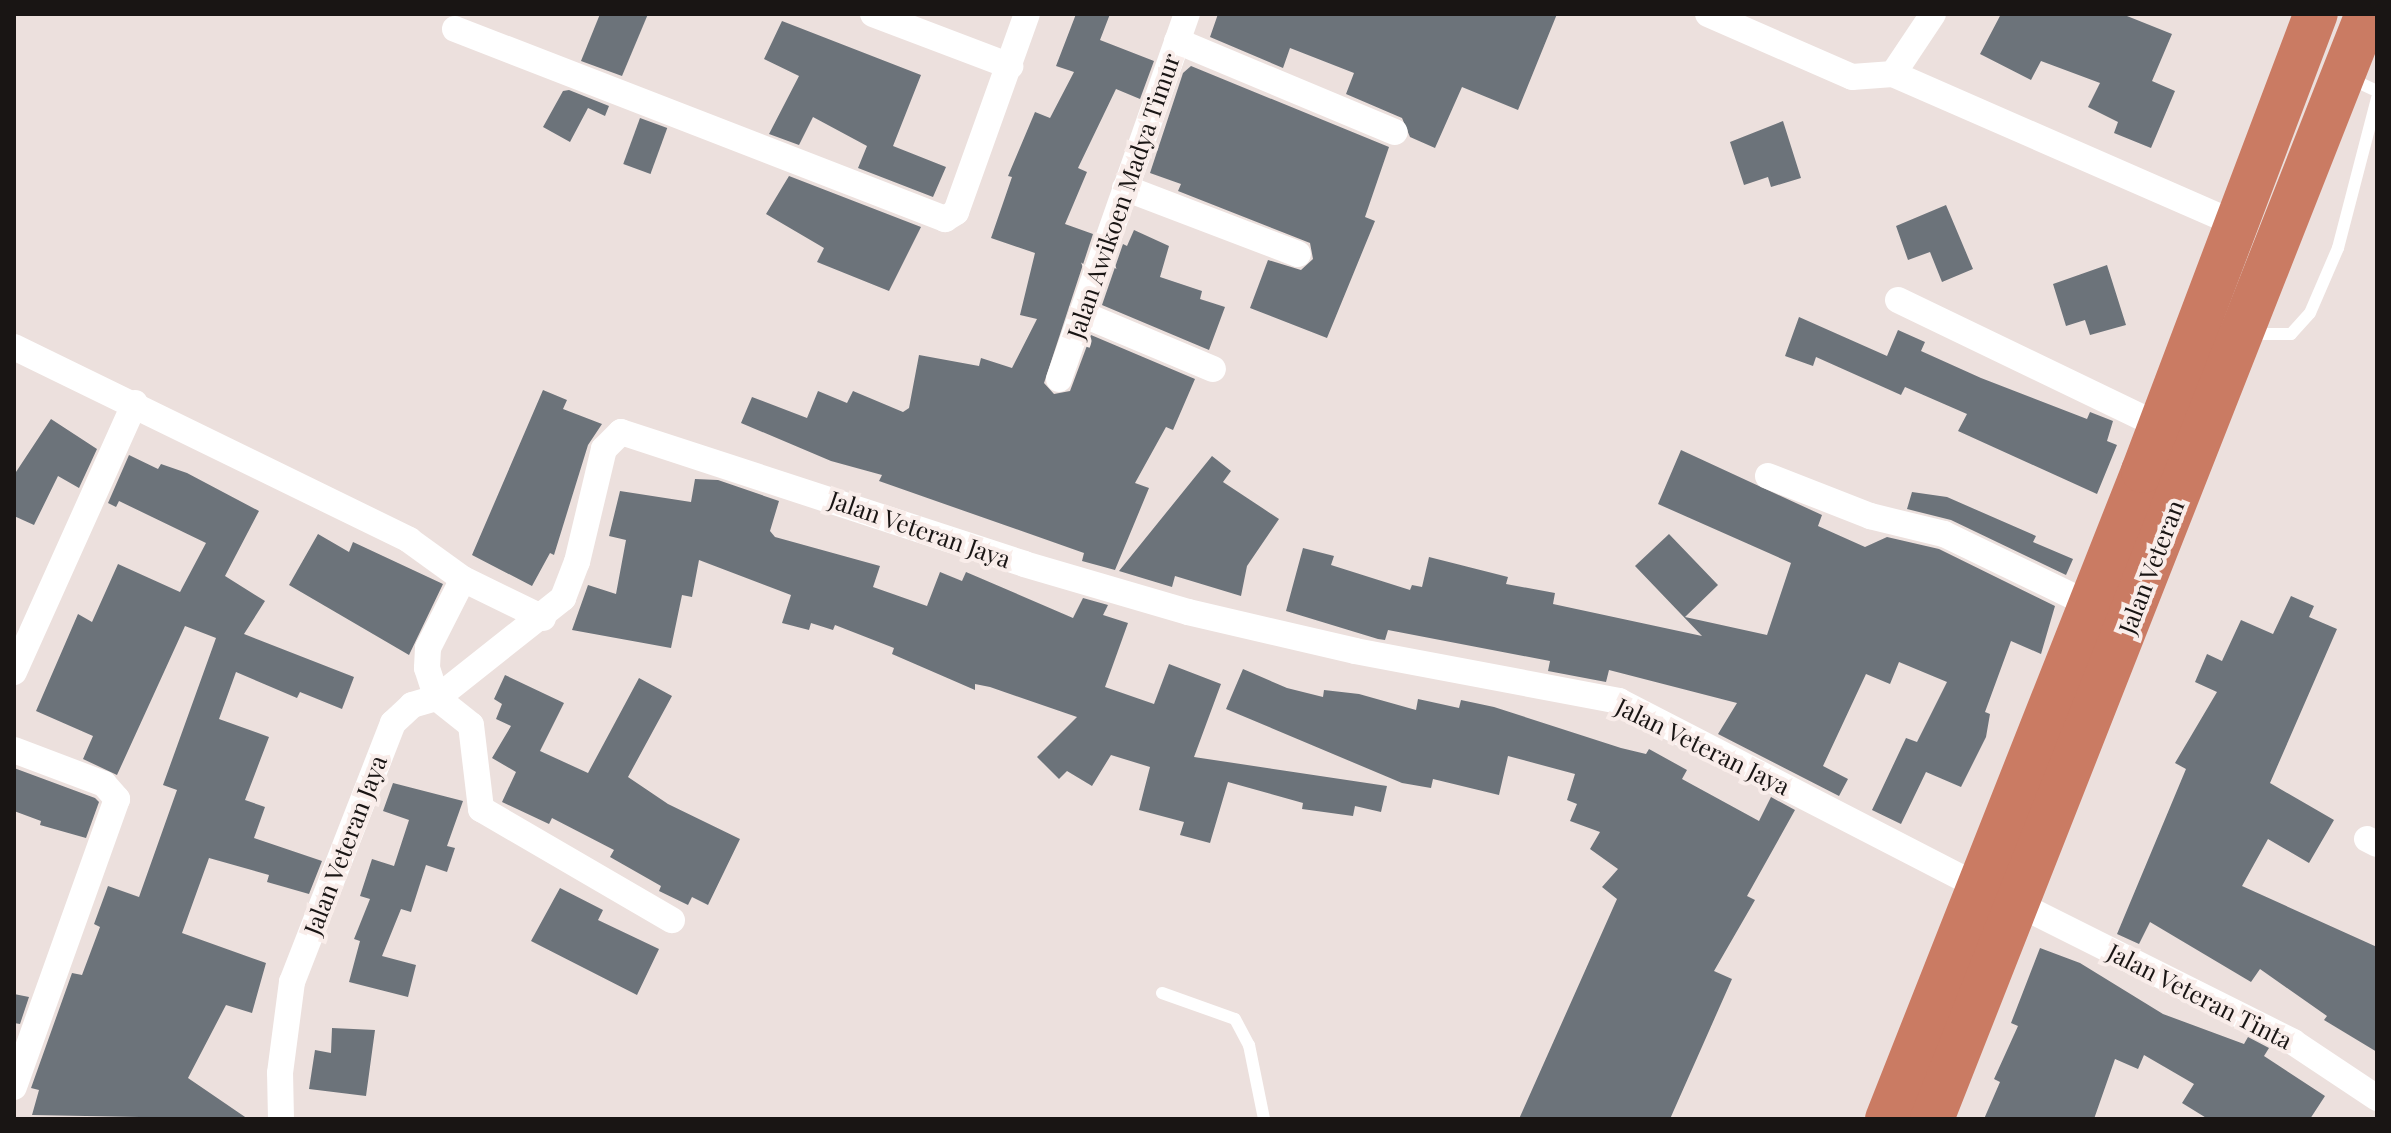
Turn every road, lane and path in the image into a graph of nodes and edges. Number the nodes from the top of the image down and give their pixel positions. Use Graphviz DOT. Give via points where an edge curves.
graph roads {
  1 [pos="873,14"];
  2 [pos="1027,14"];
  3 [pos="1187,14"];
  4 [pos="1708,14"];
  5 [pos="1933,14"];
  6 [pos="2316,14"];
  7 [pos="2367,14"];
  8 [pos="455,29"];
  9 [pos="1177,41"];
  10 [pos="1010,66"];
  11 [pos="1893,74"];
  12 [pos="2365,88"];
  13 [pos="1395,132"];
  14 [pos="1125,188"];
  15 [pos="2237,224"];
  16 [pos="1298,254"];
  17 [pos="1898,300"];
  18 [pos="1082,314"];
  19 [pos="2242,333"];
  20 [pos="14,347"];
  21 [pos="1213,369"];
  22 [pos="1059,379"];
  23 [pos="135,403"];
  24 [pos="2160,426"];
  25 [pos="1768,476"];
  26 [pos="463,579"];
  27 [pos="2087,603"];
  28 [pos="543,618"];
  29 [pos="14,672"];
  30 [pos="437,698"];
  31 [pos="14,750"];
  32 [pos="1978,886"];
  33 [pos="2018,904"];
  34 [pos="672,920"];
  35 [pos="1162,993"];
  36 [pos="14,1087"];
  37 [pos="2377,1098"];
  38 [pos="281,1119"];
  39 [pos="1264,1119"];
  40 [pos="1887,1119"];
  41 [pos="1932,1119"];
  1 -- 10 [label="street"];
  2 -- 10 [label="street"];
  3 -- 9 [label="street, Jalan Awikoen Madya Timur"];
  4 -- 11 [label="street" via="1852,77"];
  5 -- 11 [label="street"];
  6 -- 15 [label="highway, Jalan Veteran"];
  7 -- 12 [label="highway, Jalan Veteran"];
  8 -- 10 [label="street" via="939,219 956,212"];
  9 -- 13 [label="street"];
  9 -- 14 [label="street, Jalan Awikoen Madya Timur"];
  11 -- 15 [label="street"];
  12 -- 19 [label="highway, Jalan Veteran"];
  12 -- 19 [label="lane" via="2338,248 2310,313 2291,334"];
  14 -- 16 [label="street"];
  14 -- 18 [label="street, Jalan Awikoen Madya Timur"];
  15 -- 24 [label="highway, Jalan Veteran"];
  17 -- 24 [label="street"];
  18 -- 21 [label="street"];
  18 -- 22 [label="street, Jalan Awikoen Madya Timur"];
  19 -- 33 [label="highway, Jalan Veteran"];
  20 -- 23 [label="street"];
  23 -- 26 [label="street" via="409,540"];
  23 -- 29 [label="street"];
  24 -- 27 [label="highway, Jalan Veteran"];
  25 -- 27 [label="street" via="1870,516 1944,534"];
  26 -- 28 [label="street"];
  26 -- 30 [label="street" via="428,648 427,668"];
  27 -- 32 [label="highway, Jalan Veteran"];
  28 -- 30 [label="street, Jalan Veteran Jaya"];
  28 -- 32 [label="street, Jalan Veteran Jaya" via="563,598 577,562 607,441 621,432 633,433 1024,564 1188,612 1355,651 1619,701"];
  30 -- 34 [label="street" via="471,725 481,809"];
  30 -- 38 [label="street, Jalan Veteran Jaya" via="412,705 393,723 292,982 280,1073"];
  31 -- 36 [label="street" via="104,784 117,799"];
  32 -- 40 [label="highway, Jalan Veteran"];
  33 -- 37 [label="street, Jalan Veteran Tinta" via="2293,1042"];
  33 -- 41 [label="highway, Jalan Veteran"];
  35 -- 39 [label="lane" via="1235,1019 1249,1045"];
}
